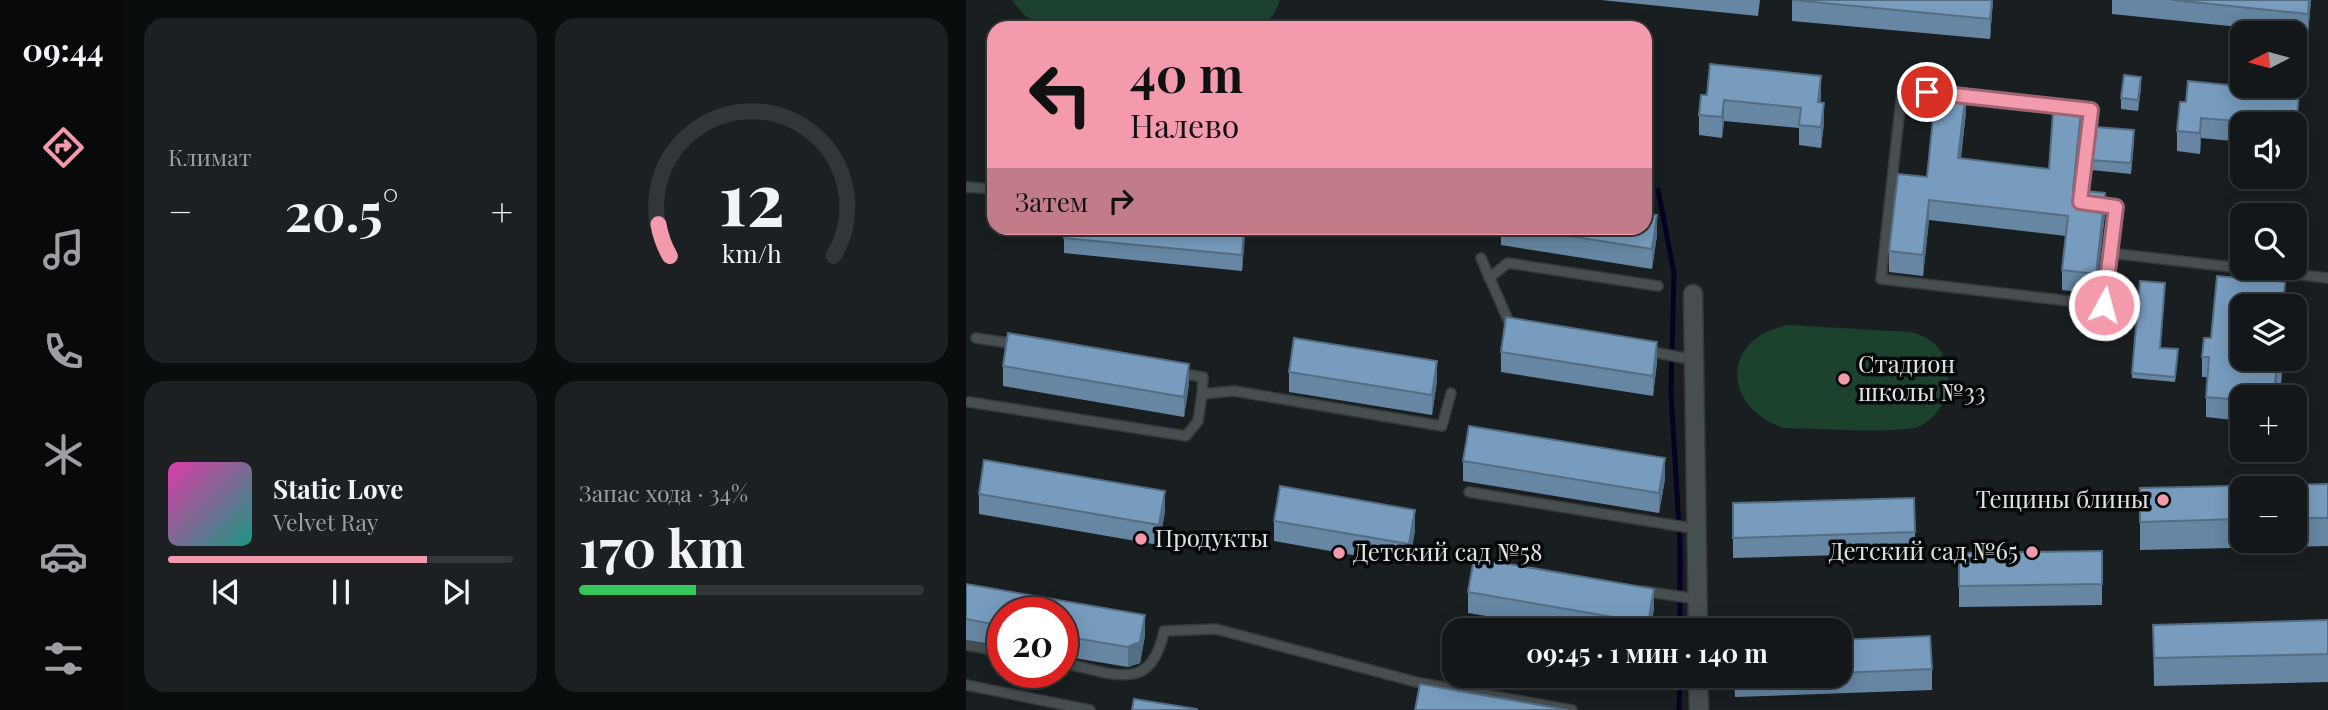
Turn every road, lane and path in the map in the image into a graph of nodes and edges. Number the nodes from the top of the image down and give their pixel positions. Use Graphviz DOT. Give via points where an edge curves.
graph roads {
  1 [pos="966,187"];
  2 [pos="987,188"];
  3 [pos="2110,253"];
  4 [pos="1481,258"];
  5 [pos="1489,278"];
  6 [pos="2328,278"];
  7 [pos="1658,286"];
  8 [pos="1693,295"];
  9 [pos="1523,330"];
  10 [pos="976,338"];
  11 [pos="1029,347"];
  12 [pos="1632,349"];
  13 [pos="1696,360"];
  14 [pos="1163,370"];
  15 [pos="1451,393"];
  16 [pos="1202,394"];
  17 [pos="969,402"];
  18 [pos="1469,492"];
  19 [pos="1697,529"];
  20 [pos="1632,589"];
  21 [pos="1698,599"];
  22 [pos="1698,618"];
  23 [pos="966,645"];
  24 [pos="987,649"];
  25 [pos="1078,666"];
  26 [pos="966,685"];
  27 [pos="1698,688"];
  28 [pos="1090,710"];
  29 [pos="1572,710"];
  30 [pos="1699,710"];
  1 -- 2 [label="lane"];
  3 -- 3 [label="lane" via="2104,305 1881,279 1902,90 2091,110 2080,202 2116,207"];
  3 -- 6 [label="lane"];
  4 -- 5 [label="lane"];
  5 -- 7 [label="lane" via="1508,263"];
  5 -- 9 [label="lane" via="1509,328"];
  8 -- 13 [label="street"];
  10 -- 11 [label="lane"];
  12 -- 13 [label="lane"];
  13 -- 19 [label="street"];
  14 -- 16 [label="lane" via="1203,377"];
  15 -- 16 [label="lane" via="1442,426 1234,391"];
  16 -- 17 [label="lane" via="1198,421 1186,436"];
  18 -- 19 [label="lane"];
  19 -- 21 [label="street"];
  20 -- 21 [label="lane"];
  21 -- 22 [label="street"];
  23 -- 24 [label="lane"];
  25 -- 29 [label="lane" via="1129,675 1146,671 1159,656 1164,631 1216,629 1420,683"];
  26 -- 28 [label="lane"];
  27 -- 30 [label="street"];
}
